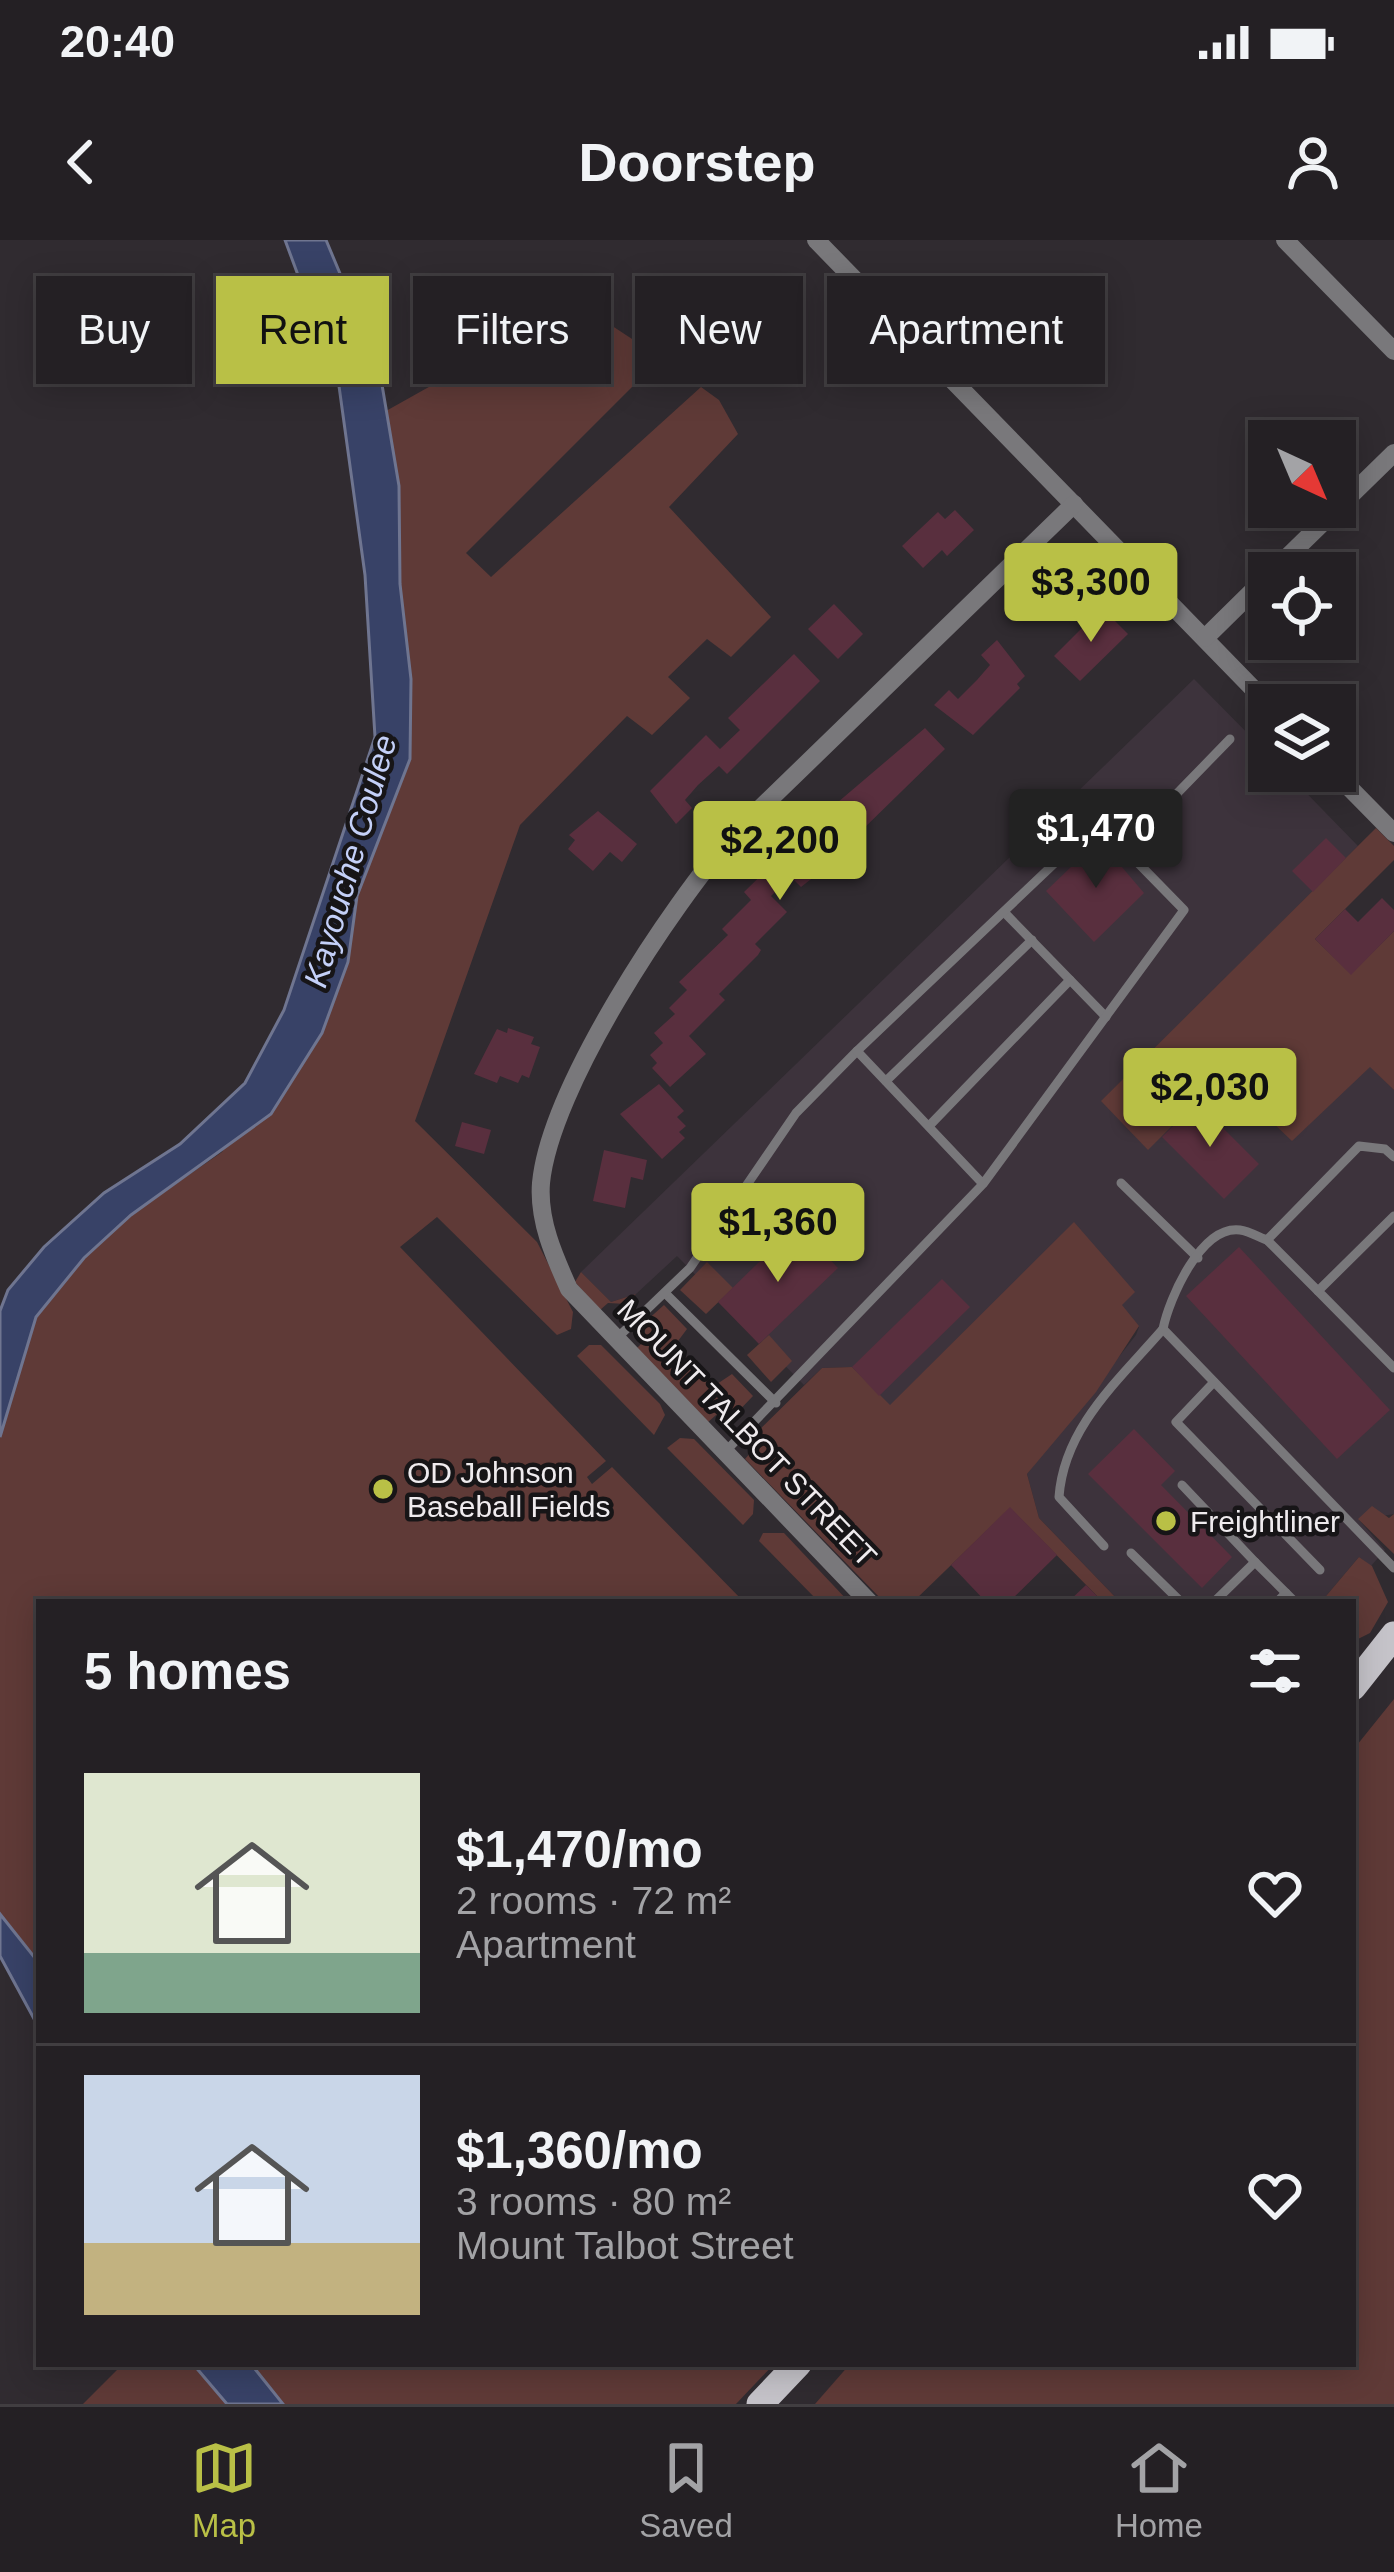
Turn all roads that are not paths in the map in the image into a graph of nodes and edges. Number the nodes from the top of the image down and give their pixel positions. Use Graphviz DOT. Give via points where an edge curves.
graph roads {
  1 [pos="816,240"];
  2 [pos="1285,240"];
  3 [pos="1394,351"];
  4 [pos="1394,453"];
  5 [pos="1074,504"];
  6 [pos="1293,552"];
  7 [pos="1248,595"];
  8 [pos="1204,638"];
  9 [pos="1249,684"];
  10 [pos="1230,739"];
  11 [pos="1355,792"];
  12 [pos="1393,830"];
  13 [pos="1124,848"];
  14 [pos="1004,912"];
  15 [pos="1031,940"];
  16 [pos="1070,980"];
  17 [pos="1106,1017"];
  18 [pos="857,1051"];
  19 [pos="886,1081"];
  20 [pos="928,1126"];
  21 [pos="1394,1157"];
  22 [pos="1121,1183"];
  23 [pos="983,1184"];
  24 [pos="1394,1216"];
  25 [pos="1267,1240"];
  26 [pos="1198,1258"];
  27 [pos="1318,1292"];
  28 [pos="664,1293"];
  29 [pos="1163,1329"];
  30 [pos="614,1341"];
  31 [pos="1394,1368"];
  32 [pos="1214,1382"];
  33 [pos="776,1403"];
  34 [pos="724,1454"];
  35 [pos="1182,1485"];
  36 [pos="1104,1546"];
  37 [pos="1131,1553"];
  38 [pos="1255,1562"];
  39 [pos="1394,1568"];
  40 [pos="1320,1570"];
  41 [pos="865,1599"];
  42 [pos="1178,1599"];
  43 [pos="1217,1599"];
  44 [pos="1286,1599"];
  45 [pos="1394,1635"];
  46 [pos="1357,1672"];
  47 [pos="795,2367"];
  48 [pos="760,2404"];
  1 -- 5 [label="street"];
  2 -- 3 [label="street"];
  4 -- 6 [label="street"];
  5 -- 8 [label="street"];
  5 -- 30 [label="street, MOUNT TALBOT STREET" via="735,833 652,941 552,1135 541,1186 548,1242 568,1289"];
  7 -- 8 [label="street"];
  8 -- 9 [label="street"];
  10 -- 13 [label="lane"];
  11 -- 12 [label="street"];
  13 -- 14 [label="lane" via="1098,823"];
  13 -- 17 [label="lane" via="1184,910"];
  14 -- 15 [label="lane"];
  14 -- 18 [label="lane"];
  15 -- 16 [label="lane"];
  15 -- 19 [label="lane"];
  16 -- 17 [label="lane"];
  16 -- 20 [label="lane"];
  17 -- 23 [label="lane"];
  18 -- 19 [label="lane"];
  18 -- 28 [label="lane" via="796,1113 690,1268"];
  19 -- 20 [label="lane"];
  20 -- 23 [label="lane"];
  21 -- 25 [label="lane" via="1359,1146"];
  22 -- 26 [label="lane"];
  23 -- 33 [label="lane"];
  24 -- 27 [label="lane"];
  25 -- 26 [label="lane" via="1238,1229"];
  25 -- 27 [label="lane"];
  26 -- 29 [label="lane" via="1169,1296"];
  27 -- 31 [label="lane"];
  28 -- 30 [label="lane"];
  28 -- 33 [label="lane"];
  29 -- 32 [label="lane"];
  29 -- 36 [label="lane" via="1062,1460 1059,1497"];
  30 -- 34 [label="street, MOUNT TALBOT STREET"];
  32 -- 39 [label="lane"];
  32 -- 40 [label="lane" via="1176,1422"];
  33 -- 34 [label="lane"];
  34 -- 41 [label="street, MOUNT TALBOT STREET"];
  35 -- 38 [label="lane"];
  37 -- 42 [label="lane"];
  38 -- 43 [label="lane"];
  38 -- 44 [label="lane"];
  45 -- 46 [label="main road"];
  47 -- 48 [label="main road"];
}
